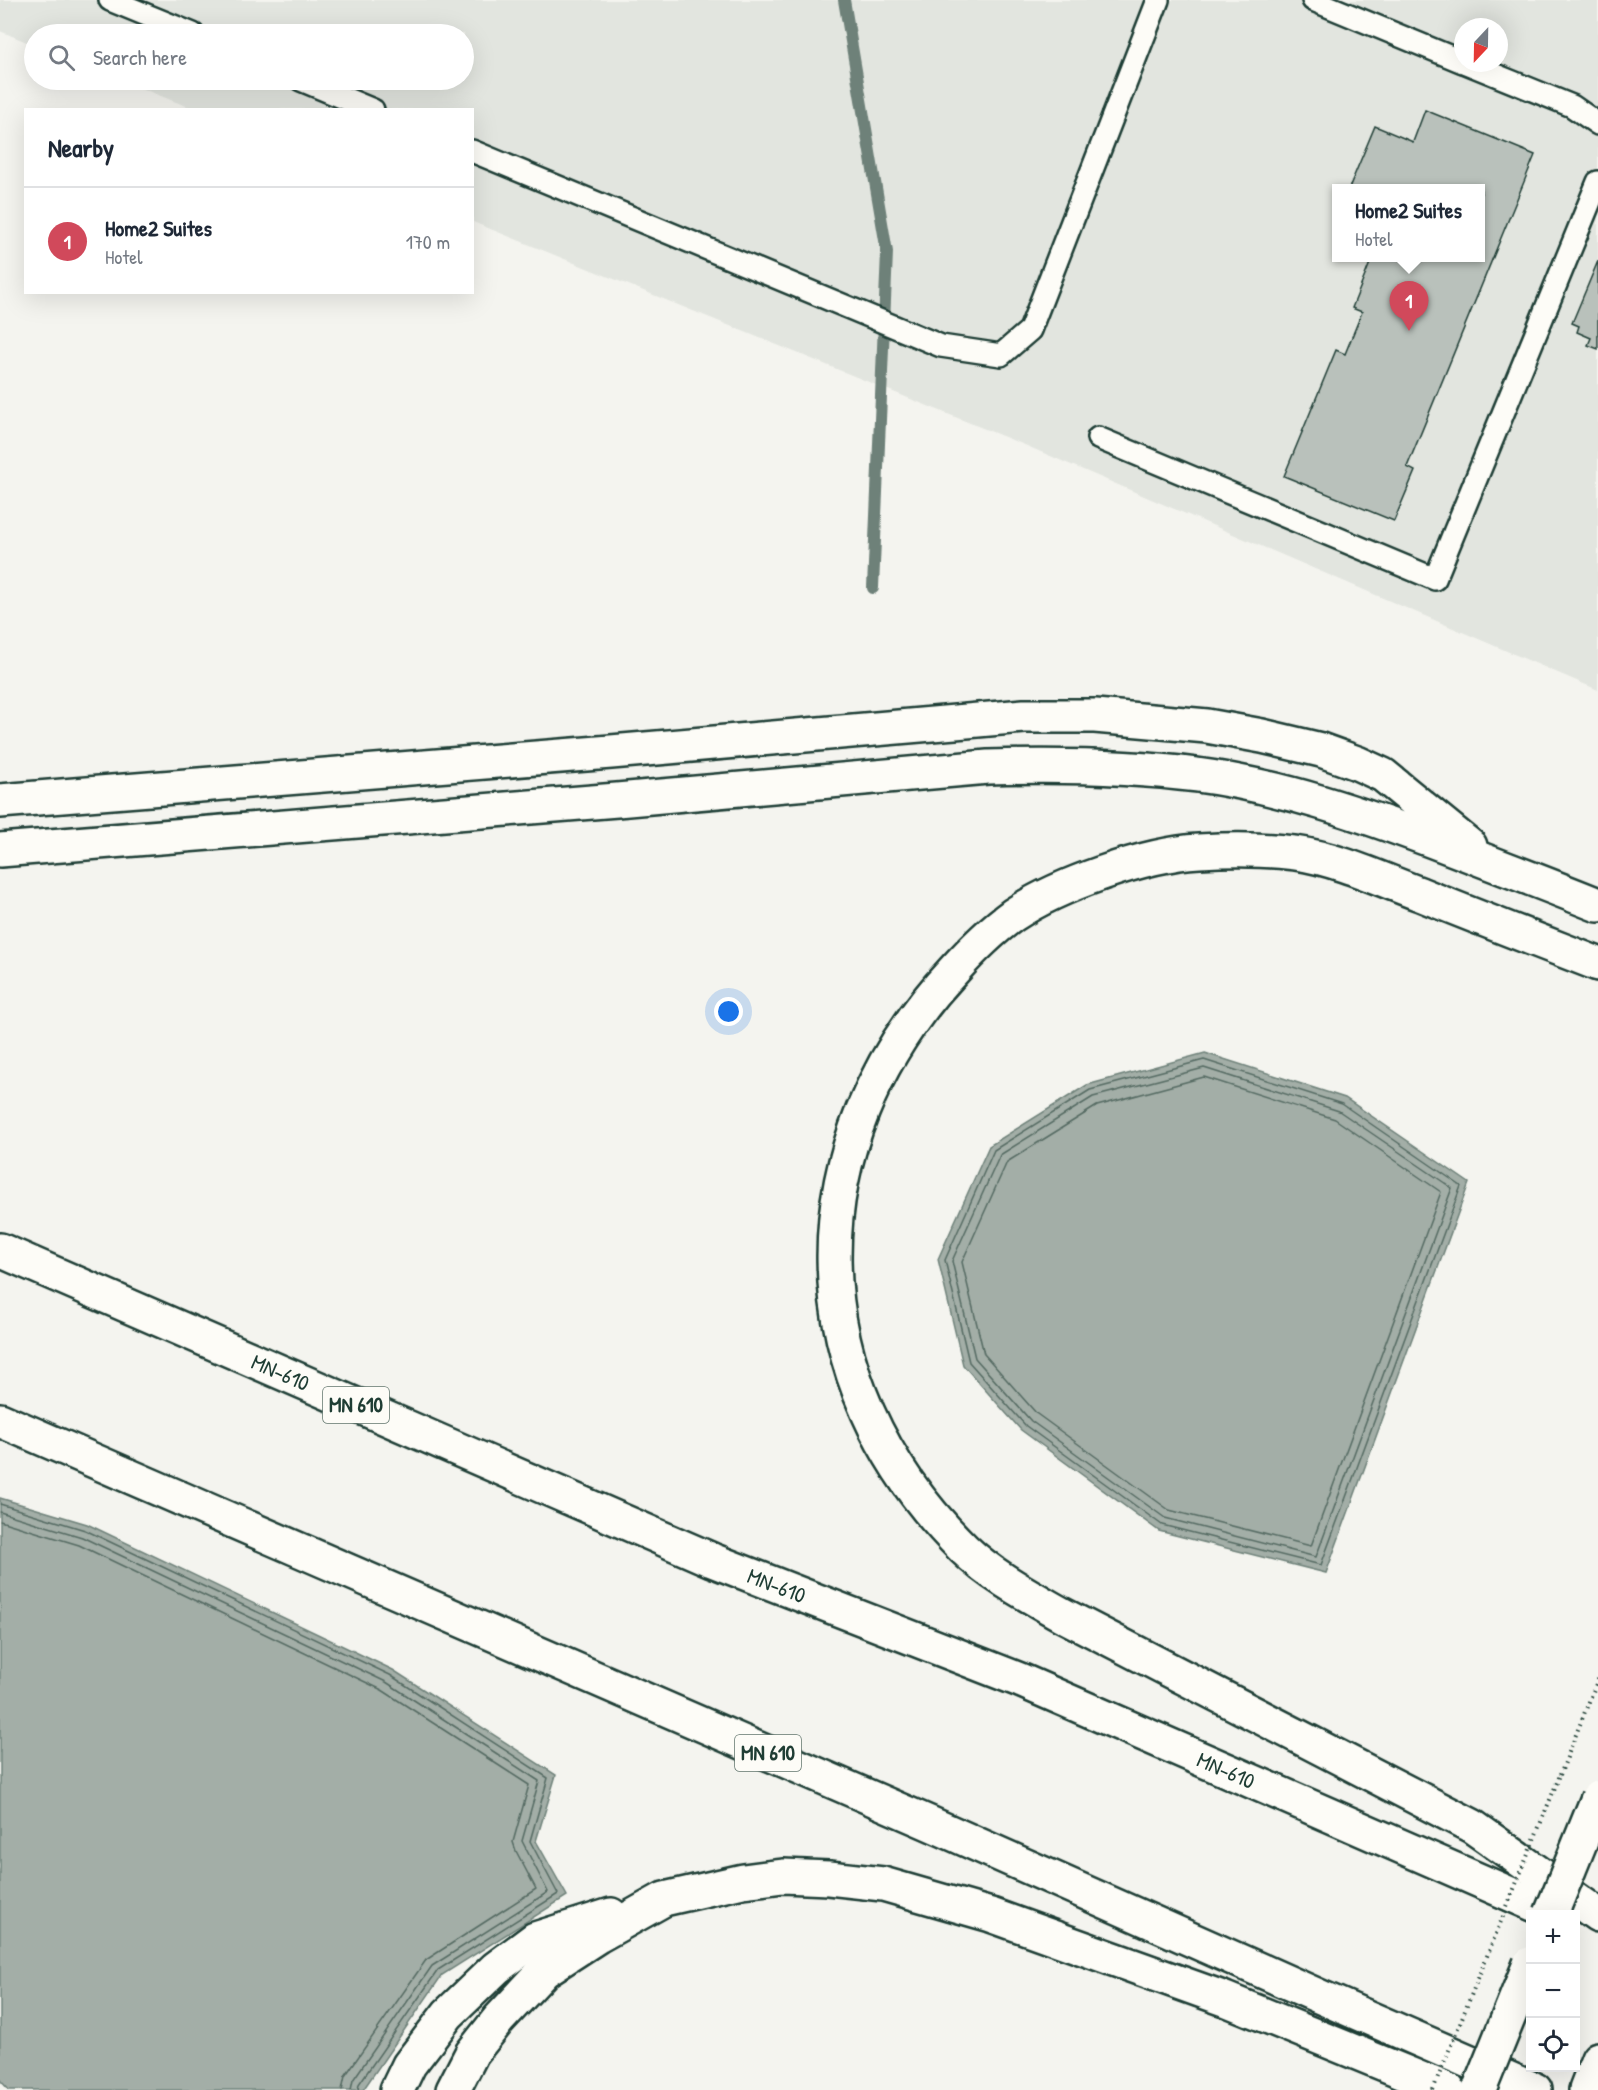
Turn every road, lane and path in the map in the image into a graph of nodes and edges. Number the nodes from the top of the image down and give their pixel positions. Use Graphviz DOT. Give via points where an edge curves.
graph roads {
  1 [pos="110,0"];
  2 [pos="1158,0"];
  3 [pos="1313,0"];
  4 [pos="169,24"];
  5 [pos="1454,58"];
  6 [pos="1489,72"];
  7 [pos="325,90"];
  8 [pos="368,108"];
  9 [pos="1598,124"];
  10 [pos="474,152"];
  11 [pos="1598,182"];
  12 [pos="1098,438"];
  13 [pos="0,801"];
  14 [pos="0,850"];
  15 [pos="1492,864"];
  16 [pos="1598,904"];
  17 [pos="1598,964"];
  18 [pos="0,1250"];
  19 [pos="0,1420"];
  20 [pos="1598,1679"];
  21 [pos="1598,1798"];
  22 [pos="664,1899"];
  23 [pos="1547,1910"];
  24 [pos="1553,1910"];
  25 [pos="1598,1915"];
  26 [pos="1580,1925"];
  27 [pos="1598,1933"];
  28 [pos="1526,1974"];
  29 [pos="1598,2059"];
  30 [pos="397,2090"];
  31 [pos="453,2090"];
  32 [pos="1434,2090"];
  33 [pos="1448,2090"];
  34 [pos="1479,2090"];
  35 [pos="1535,2090"];
  36 [pos="1586,2090"];
  1 -- 4 [label="lane"];
  2 -- 10 [label="lane" via="1030,330 1001,355 941,346"];
  3 -- 5 [label="lane"];
  6 -- 9 [label="lane" via="1572,106"];
  7 -- 8 [label="lane"];
  11 -- 12 [label="lane" via="1435,579"];
  13 -- 15 [label="main road" via="1024,716 1095,716 1229,730 1321,750 1358,763 1383,775"];
  14 -- 15 [label="main road" via="988,767 1047,766 1124,768 1253,785 1314,800"];
  15 -- 16 [label="main road"];
  17 -- 25 [label="main road" via="1350,867 1296,854 1196,851 1101,874 1013,915 980,942 928,998 900,1037 855,1126 836,1207 834,1263 848,1358 879,1437 901,1474 966,1551 1009,1584 1061,1614 1472,1826"];
  18 -- 23 [label="main road, MN-610 / MN 610" via="712,1560 1020,1680"];
  19 -- 35 [label="main road, MN 610"];
  20 -- 32 [label="path, bridge"];
  21 -- 24 [label="main road, bridge"];
  22 -- 30 [label="main road" via="535,1938 496,1968 448,2014 409,2065"];
  22 -- 31 [label="main road" via="544,1971 472,2053"];
  22 -- 33 [label="main road" via="783,1876 883,1884 991,1915 1214,1995"];
  26 -- 27 [label="main road"];
  28 -- 34 [label="main road, bridge"];
  29 -- 36 [label="main road"];
}
